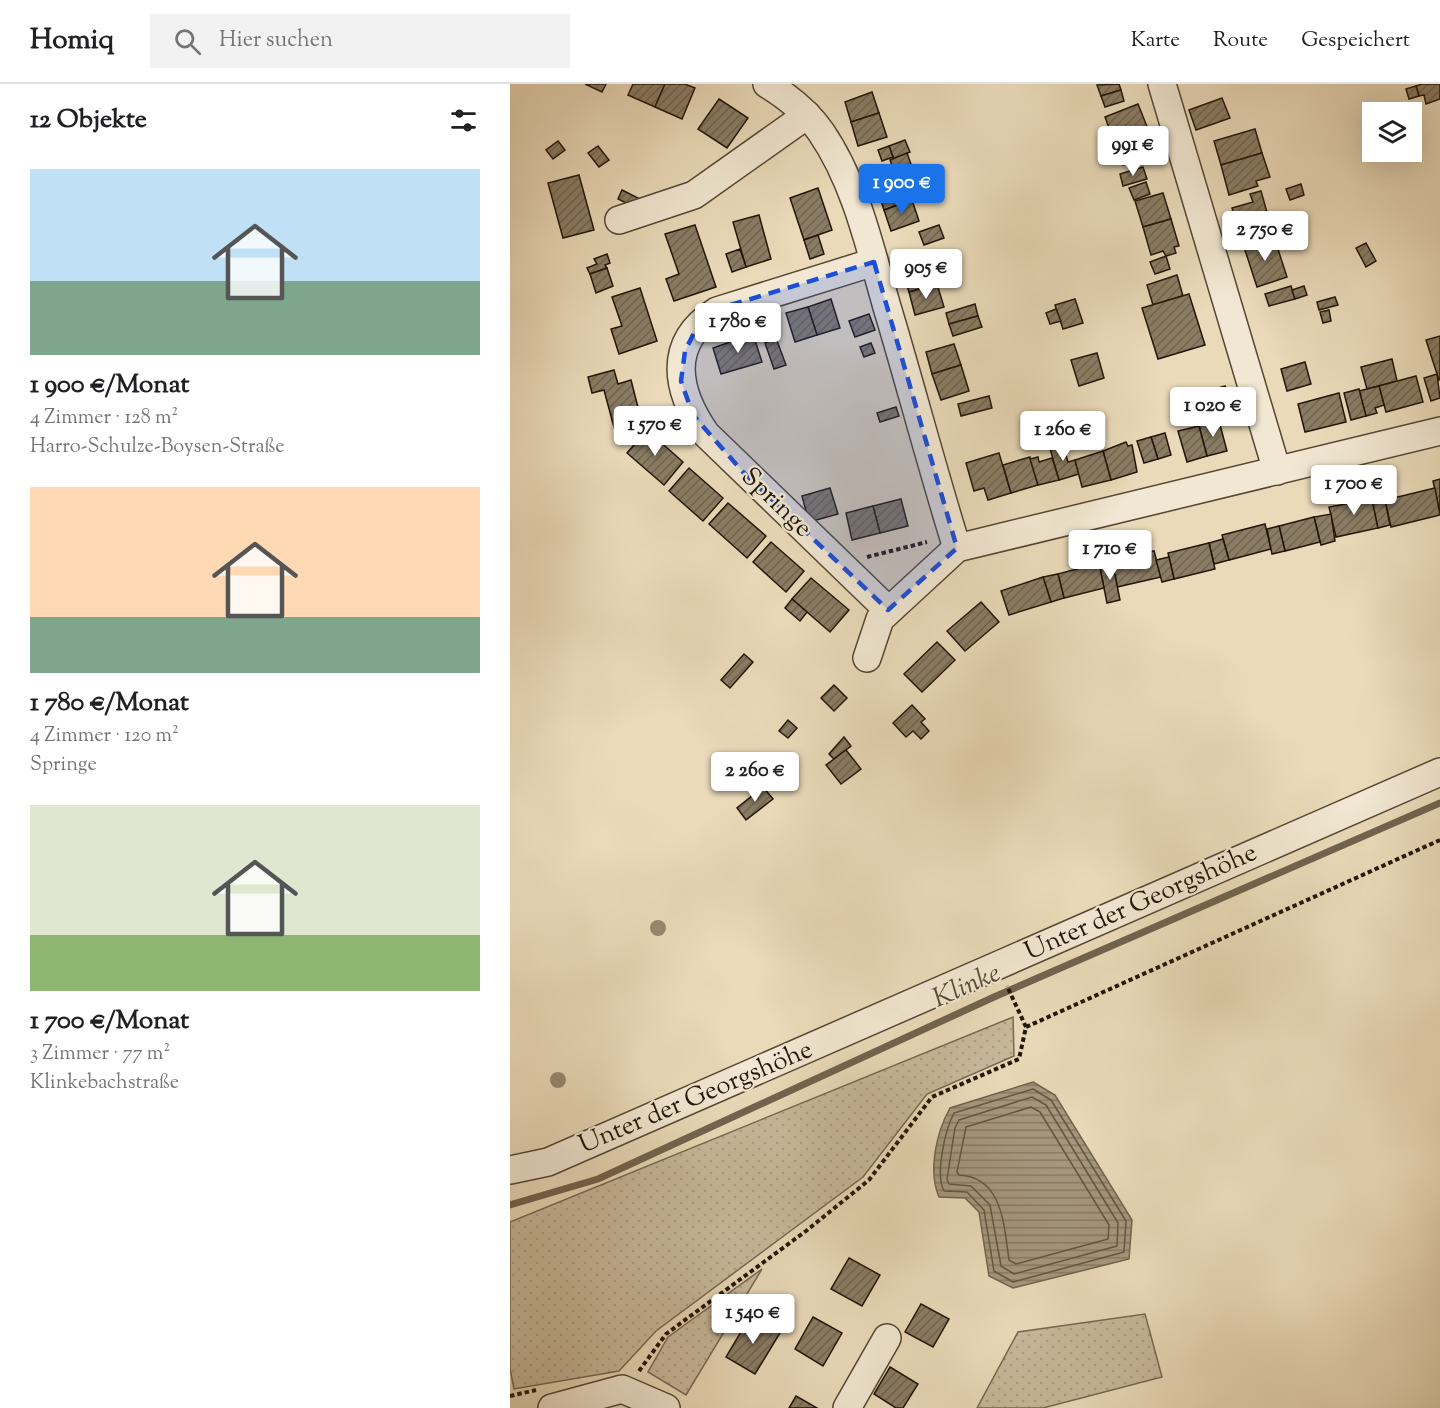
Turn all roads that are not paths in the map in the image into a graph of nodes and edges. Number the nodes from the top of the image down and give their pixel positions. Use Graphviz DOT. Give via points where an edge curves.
graph roads {
  1 [pos="767,84"];
  2 [pos="1162,84"];
  3 [pos="807,116"];
  4 [pos="619,220"];
  5 [pos="874,262"];
  6 [pos="1440,430"];
  7 [pos="1277,471"];
  8 [pos="955,542"];
  9 [pos="888,610"];
  10 [pos="867,658"];
  11 [pos="1440,772"];
  12 [pos="510,1170"];
  13 [pos="887,1338"];
  14 [pos="552,1408"];
  15 [pos="666,1408"];
  16 [pos="847,1408"];
  1 -- 3 [label="street"];
  2 -- 7 [label="street"];
  3 -- 4 [label="street" via="694,195"];
  3 -- 5 [label="street" via="849,183"];
  5 -- 8 [label="street"];
  5 -- 9 [label="street, Springe" via="717,311 691,335 681,368 684,397 706,434"];
  6 -- 7 [label="street"];
  7 -- 8 [label="street"];
  8 -- 9 [label="street"];
  9 -- 10 [label="street" via="874,631"];
  11 -- 12 [label="street, Unter der Georgshöhe" via="1001,973 549,1162"];
  13 -- 16 [label="street"];
  14 -- 15 [label="street" via="622,1389"];
}
